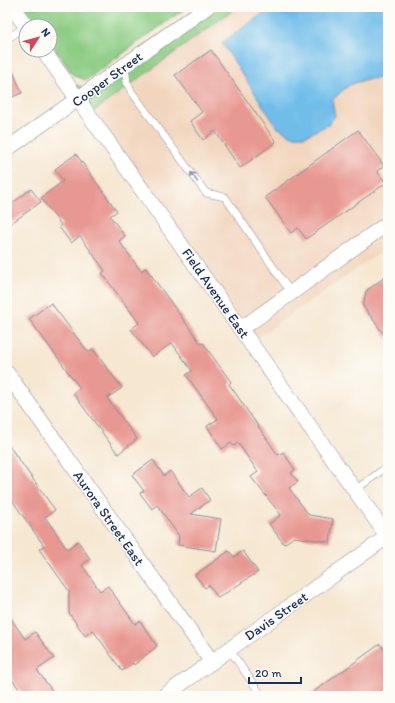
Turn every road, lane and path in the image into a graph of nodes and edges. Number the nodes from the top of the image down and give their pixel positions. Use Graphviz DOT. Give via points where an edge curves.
graph roads {
  1 [pos="12,7"];
  2 [pos="207,7"];
  3 [pos="20,18"];
  4 [pos="18,31"];
  5 [pos="7,39"];
  6 [pos="49,58"];
  7 [pos="125,66"];
  8 [pos="78,99"];
  9 [pos="7,150"];
  10 [pos="388,223"];
  11 [pos="291,293"];
  12 [pos="242,329"];
  13 [pos="7,373"];
  14 [pos="388,466"];
  15 [pos="355,490"];
  16 [pos="388,536"];
  17 [pos="229,649"];
  18 [pos="212,662"];
  19 [pos="164,696"];
  20 [pos="262,696"];
  1 -- 3 [label="street"];
  2 -- 7 [label="street, Cooper Street"];
  4 -- 5 [label="lane"];
  6 -- 8 [label="street, Field Avenue East"];
  7 -- 8 [label="street, Cooper Street"];
  11 -- 7 [label="lane, one-way" via="225,196 206,193 131,91 127,83"];
  8 -- 9 [label="street, Cooper Street"];
  8 -- 12 [label="street, Field Avenue East"];
  10 -- 11 [label="street"];
  11 -- 12 [label="street"];
  12 -- 15 [label="street, Field Avenue East"];
  13 -- 18 [label="street, Aurora Street East"];
  14 -- 15 [label="lane"];
  15 -- 16 [label="street, Field Avenue East"];
  16 -- 17 [label="street, Davis Street"];
  17 -- 18 [label="street, Davis Street"];
  17 -- 20 [label="lane"];
  18 -- 19 [label="street, Davis Street"];
}
